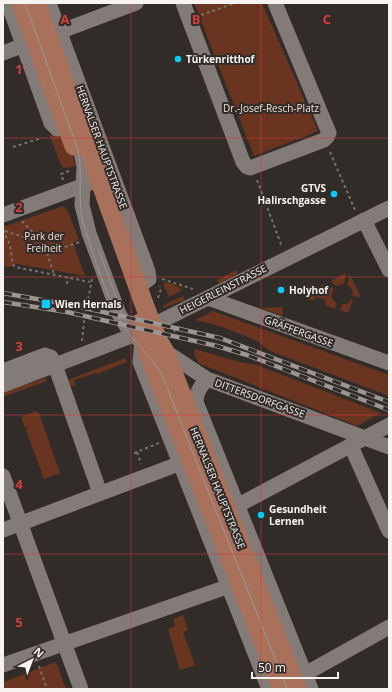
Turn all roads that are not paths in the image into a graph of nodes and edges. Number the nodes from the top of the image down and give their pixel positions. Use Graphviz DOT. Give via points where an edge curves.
graph roads {
  1 [pos="8,3"];
  2 [pos="21,3"];
  3 [pos="28,3"];
  4 [pos="36,3"];
  5 [pos="49,3"];
  6 [pos="136,3"];
  7 [pos="183,3"];
  8 [pos="275,3"];
  9 [pos="41,39"];
  10 [pos="3,53"];
  11 [pos="86,178"];
  12 [pos="389,208"];
  13 [pos="10,213"];
  14 [pos="364,220"];
  15 [pos="389,270"];
  16 [pos="138,287"];
  17 [pos="208,298"];
  18 [pos="153,336"];
  19 [pos="389,364"];
  20 [pos="55,365"];
  21 [pos="3,371"];
  22 [pos="207,379"];
  23 [pos="3,385"];
  24 [pos="389,425"];
  25 [pos="366,438"];
  26 [pos="351,446"];
  27 [pos="389,446"];
  28 [pos="194,459"];
  29 [pos="3,476"];
  30 [pos="100,493"];
  31 [pos="225,512"];
  32 [pos="20,524"];
  33 [pos="3,530"];
  34 [pos="389,531"];
  35 [pos="242,581"];
  36 [pos="389,627"];
  37 [pos="65,643"];
  38 [pos="3,665"];
  39 [pos="295,686"];
  40 [pos="81,689"];
  41 [pos="269,689"];
  1 -- 9 [label="street, HERNALSER HAUPTSTRASSE"];
  2 -- 9 [label="main road, HERNALSER HAUPTSTRASSE"];
  3 -- 9 [label="street"];
  4 -- 9 [label="main road, HERNALSER HAUPTSTRASSE"];
  5 -- 9 [label="street, HERNALSER HAUPTSTRASSE"];
  6 -- 9 [label="street"];
  7 -- 8 [label="street" via="243,162 250,168 324,140 329,133"];
  9 -- 10 [label="street"];
  9 -- 11 [label="main road, HERNALSER HAUPTSTRASSE"];
  9 -- 11 [label="main road, HERNALSER HAUPTSTRASSE" via="66,127"];
  9 -- 16 [label="street, HERNALSER HAUPTSTRASSE" via="148,272 149,279"];
  11 -- 13 [label="street"];
  11 -- 16 [label="main road, HERNALSER HAUPTSTRASSE"];
  11 -- 18 [label="main road, HERNALSER HAUPTSTRASSE"];
  11 -- 18 [label="street, HERNALSER HAUPTSTRASSE" via="84,212 97,271 119,314"];
  12 -- 14 [label="street, HEIGERLEINSTRASSE"];
  14 -- 15 [label="street"];
  14 -- 17 [label="street, HEIGERLEINSTRASSE"];
  16 -- 18 [label="main road, HERNALSER HAUPTSTRASSE"];
  17 -- 18 [label="street, HEIGERLEINSTRASSE"];
  17 -- 19 [label="street, GRÄFFERGASSE"];
  18 -- 20 [label="street, HEIGERLEINSTRASSE" via="85,354"];
  18 -- 22 [label="street, DITTERSDORFGASSE"];
  18 -- 28 [label="main road, HERNALSER HAUPTSTRASSE"];
  20 -- 21 [label="street" via="51,357 45,355"];
  20 -- 23 [label="street, HEIGERLEINSTRASSE"];
  20 -- 30 [label="street"];
  22 -- 25 [label="street, DITTERSDORFGASSE"];
  22 -- 31 [label="street, HERNALSER HAUPTSTRASSE" via="200,387 196,402"];
  24 -- 25 [label="street"];
  25 -- 26 [label="street"];
  25 -- 27 [label="street, DITTERSDORFGASSE"];
  26 -- 31 [label="street"];
  26 -- 34 [label="street"];
  28 -- 30 [label="street"];
  28 -- 31 [label="main road, HERNALSER HAUPTSTRASSE"];
  28 -- 35 [label="street, HERNALSER HAUPTSTRASSE"];
  29 -- 32 [label="street"];
  30 -- 32 [label="street"];
  31 -- 35 [label="main road, HERNALSER HAUPTSTRASSE"];
  31 -- 39 [label="street, HERNALSER HAUPTSTRASSE"];
  32 -- 33 [label="street"];
  32 -- 37 [label="street"];
  35 -- 37 [label="street"];
  35 -- 39 [label="main road, HERNALSER HAUPTSTRASSE"];
  35 -- 41 [label="street, HERNALSER HAUPTSTRASSE"];
  36 -- 39 [label="street"];
  37 -- 38 [label="street"];
  37 -- 40 [label="street"];
}
